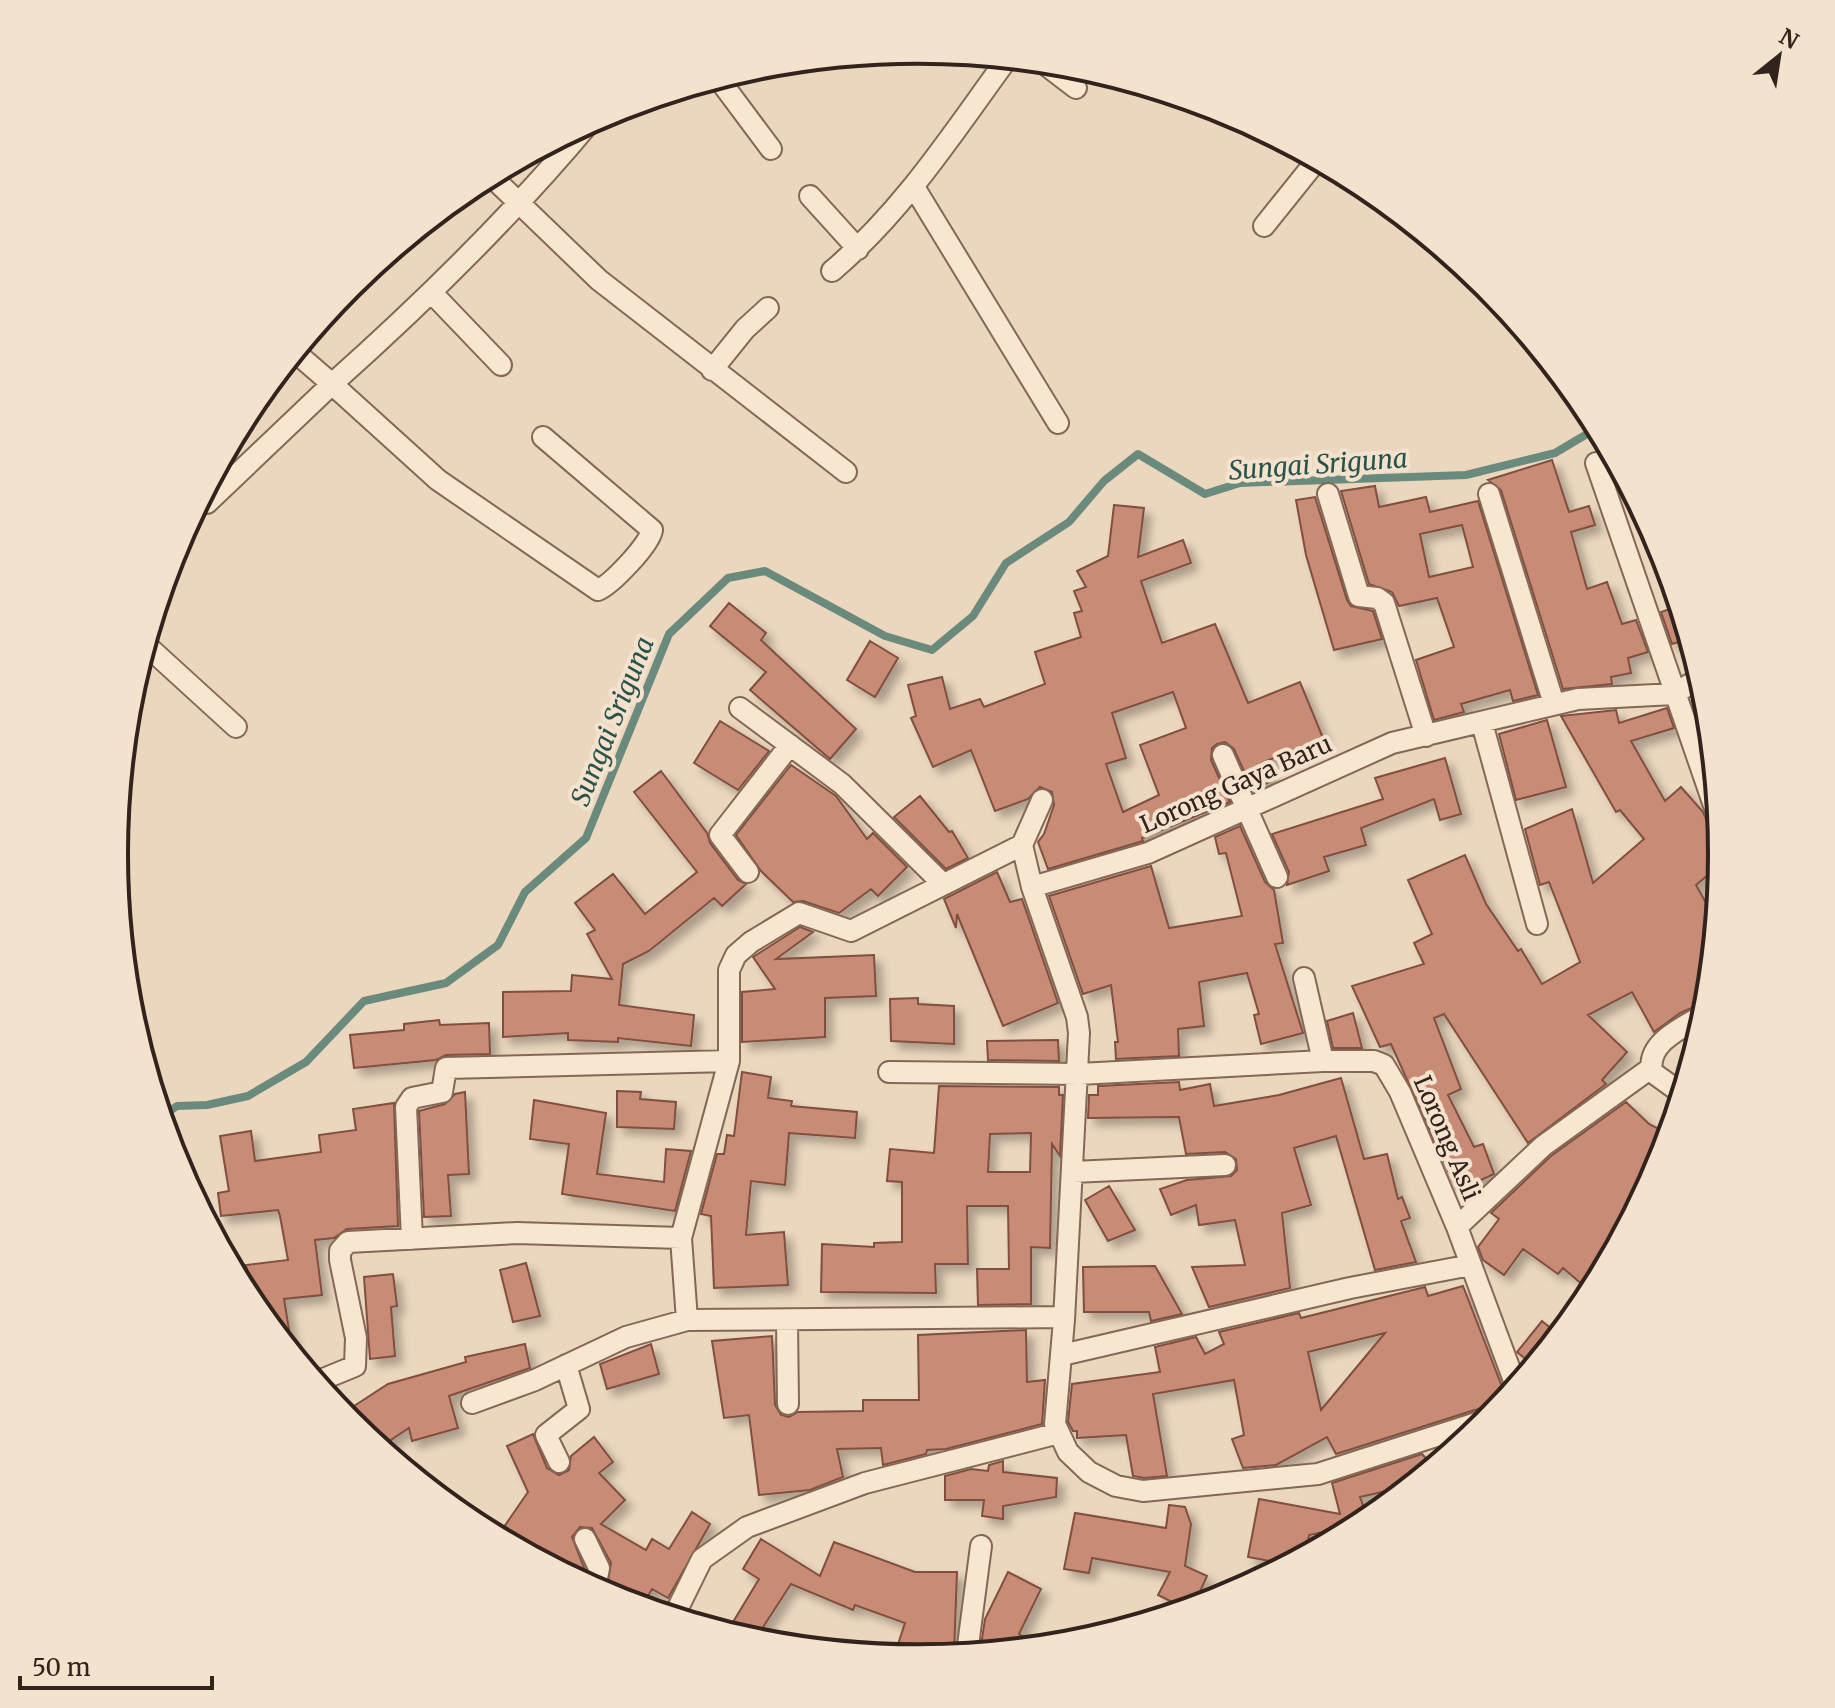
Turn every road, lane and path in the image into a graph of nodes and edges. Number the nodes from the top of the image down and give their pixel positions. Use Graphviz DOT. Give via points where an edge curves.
graph roads {
  1 [pos="1000,69"];
  2 [pos="1062,77"];
  3 [pos="725,88"];
  4 [pos="1076,88"];
  5 [pos="572,143"];
  6 [pos="771,149"];
  7 [pos="1310,169"];
  8 [pos="499,185"];
  9 [pos="914,187"];
  10 [pos="810,196"];
  11 [pos="519,205"];
  12 [pos="1264,226"];
  13 [pos="858,249"];
  14 [pos="832,271"];
  15 [pos="432,293"];
  16 [pos="768,308"];
  17 [pos="303,359"];
  18 [pos="501,365"];
  19 [pos="712,370"];
  20 [pos="332,384"];
  21 [pos="1058,423"];
  22 [pos="543,437"];
  23 [pos="1596,463"];
  24 [pos="846,472"];
  25 [pos="1328,494"];
  26 [pos="1489,494"];
  27 [pos="213,497"];
  28 [pos="154,652"];
  29 [pos="1689,685"];
  30 [pos="1674,694"];
  31 [pos="1554,704"];
  32 [pos="740,708"];
  33 [pos="1482,723"];
  34 [pos="236,727"];
  35 [pos="1426,736"];
  36 [pos="790,745"];
  37 [pos="1223,755"];
  38 [pos="1703,776"];
  39 [pos="1042,800"];
  40 [pos="1249,809"];
  41 [pos="1022,845"];
  42 [pos="748,872"];
  43 [pos="1277,877"];
  44 [pos="942,883"];
  45 [pos="1032,887"];
  46 [pos="1537,924"];
  47 [pos="1304,978"];
  48 [pos="1688,1025"];
  49 [pos="729,1061"];
  50 [pos="1323,1061"];
  51 [pos="1651,1068"];
  52 [pos="889,1072"];
  53 [pos="1079,1074"];
  54 [pos="1673,1086"];
  55 [pos="1225,1165"];
  56 [pos="1073,1172"];
  57 [pos="1457,1227"];
  58 [pos="681,1238"];
  59 [pos="412,1239"];
  60 [pos="1471,1265"];
  61 [pos="1064,1317"];
  62 [pos="687,1320"];
  63 [pos="787,1321"];
  64 [pos="1062,1355"];
  65 [pos="566,1365"];
  66 [pos="1512,1374"];
  67 [pos="326,1378"];
  68 [pos="472,1403"];
  69 [pos="788,1404"];
  70 [pos="1459,1429"];
  71 [pos="1059,1433"];
  72 [pos="559,1462"];
  73 [pos="585,1539"];
  74 [pos="981,1546"];
  75 [pos="597,1576"];
  76 [pos="679,1606"];
  77 [pos="968,1642"];
  1 -- 9 [label="street"];
  2 -- 4 [label="street"];
  3 -- 6 [label="street"];
  5 -- 11 [label="street"];
  7 -- 12 [label="street"];
  8 -- 11 [label="street"];
  9 -- 13 [label="street"];
  9 -- 21 [label="street"];
  10 -- 13 [label="street"];
  11 -- 15 [label="street"];
  11 -- 19 [label="street" via="599,280"];
  13 -- 14 [label="street"];
  15 -- 18 [label="street"];
  15 -- 20 [label="street"];
  16 -- 19 [label="street"];
  17 -- 20 [label="street"];
  19 -- 24 [label="street"];
  20 -- 22 [label="street" via="438,480 598,590 629,563 652,530"];
  20 -- 27 [label="street"];
  23 -- 30 [label="street"];
  25 -- 35 [label="street" via="1359,596 1384,603"];
  26 -- 31 [label="street"];
  28 -- 34 [label="street"];
  29 -- 30 [label="street"];
  30 -- 31 [label="street, Lorong Gaya Baru"];
  30 -- 38 [label="street"];
  31 -- 33 [label="street, Lorong Gaya Baru"];
  32 -- 36 [label="street"];
  33 -- 35 [label="street, Lorong Gaya Baru"];
  33 -- 46 [label="street"];
  35 -- 40 [label="street, Lorong Gaya Baru" via="1392,743"];
  36 -- 42 [label="street" via="720,835"];
  36 -- 44 [label="street" via="842,784"];
  37 -- 40 [label="street"];
  39 -- 41 [label="street"];
  40 -- 43 [label="street"];
  40 -- 45 [label="street, Lorong Gaya Baru" via="1148,853"];
  41 -- 44 [label="street"];
  41 -- 45 [label="street"];
  44 -- 49 [label="street" via="851,931 799,913 736,955 729,970"];
  45 -- 53 [label="street" via="1077,1017"];
  47 -- 50 [label="street"];
  48 -- 51 [label="street" via="1663,1041"];
  49 -- 58 [label="street"];
  49 -- 59 [label="street" via="446,1068 442,1092 412,1098 406,1107"];
  50 -- 53 [label="street, Lorong Asli"];
  50 -- 57 [label="street, Lorong Asli" via="1384,1065"];
  51 -- 54 [label="street"];
  51 -- 57 [label="street" via="1543,1146"];
  52 -- 53 [label="street, Lorong Asli"];
  53 -- 56 [label="street"];
  55 -- 56 [label="street"];
  56 -- 61 [label="street"];
  57 -- 60 [label="street, Lorong Asli"];
  58 -- 59 [label="street" via="517,1233"];
  58 -- 62 [label="street"];
  59 -- 67 [label="street" via="348,1242 340,1251 356,1338 355,1366"];
  60 -- 64 [label="street"];
  60 -- 66 [label="street, Lorong Asli"];
  61 -- 63 [label="street"];
  61 -- 64 [label="street"];
  62 -- 63 [label="street"];
  62 -- 65 [label="street" via="626,1337"];
  63 -- 69 [label="street"];
  64 -- 71 [label="street" via="1055,1424"];
  65 -- 68 [label="street"];
  65 -- 72 [label="street" via="579,1409 546,1435"];
  70 -- 71 [label="street" via="1318,1474 1143,1491 1116,1486 1089,1472 1068,1452"];
  71 -- 76 [label="street" via="865,1483 747,1527 702,1559"];
  73 -- 75 [label="street" via="599,1568"];
  74 -- 77 [label="street"];
}
